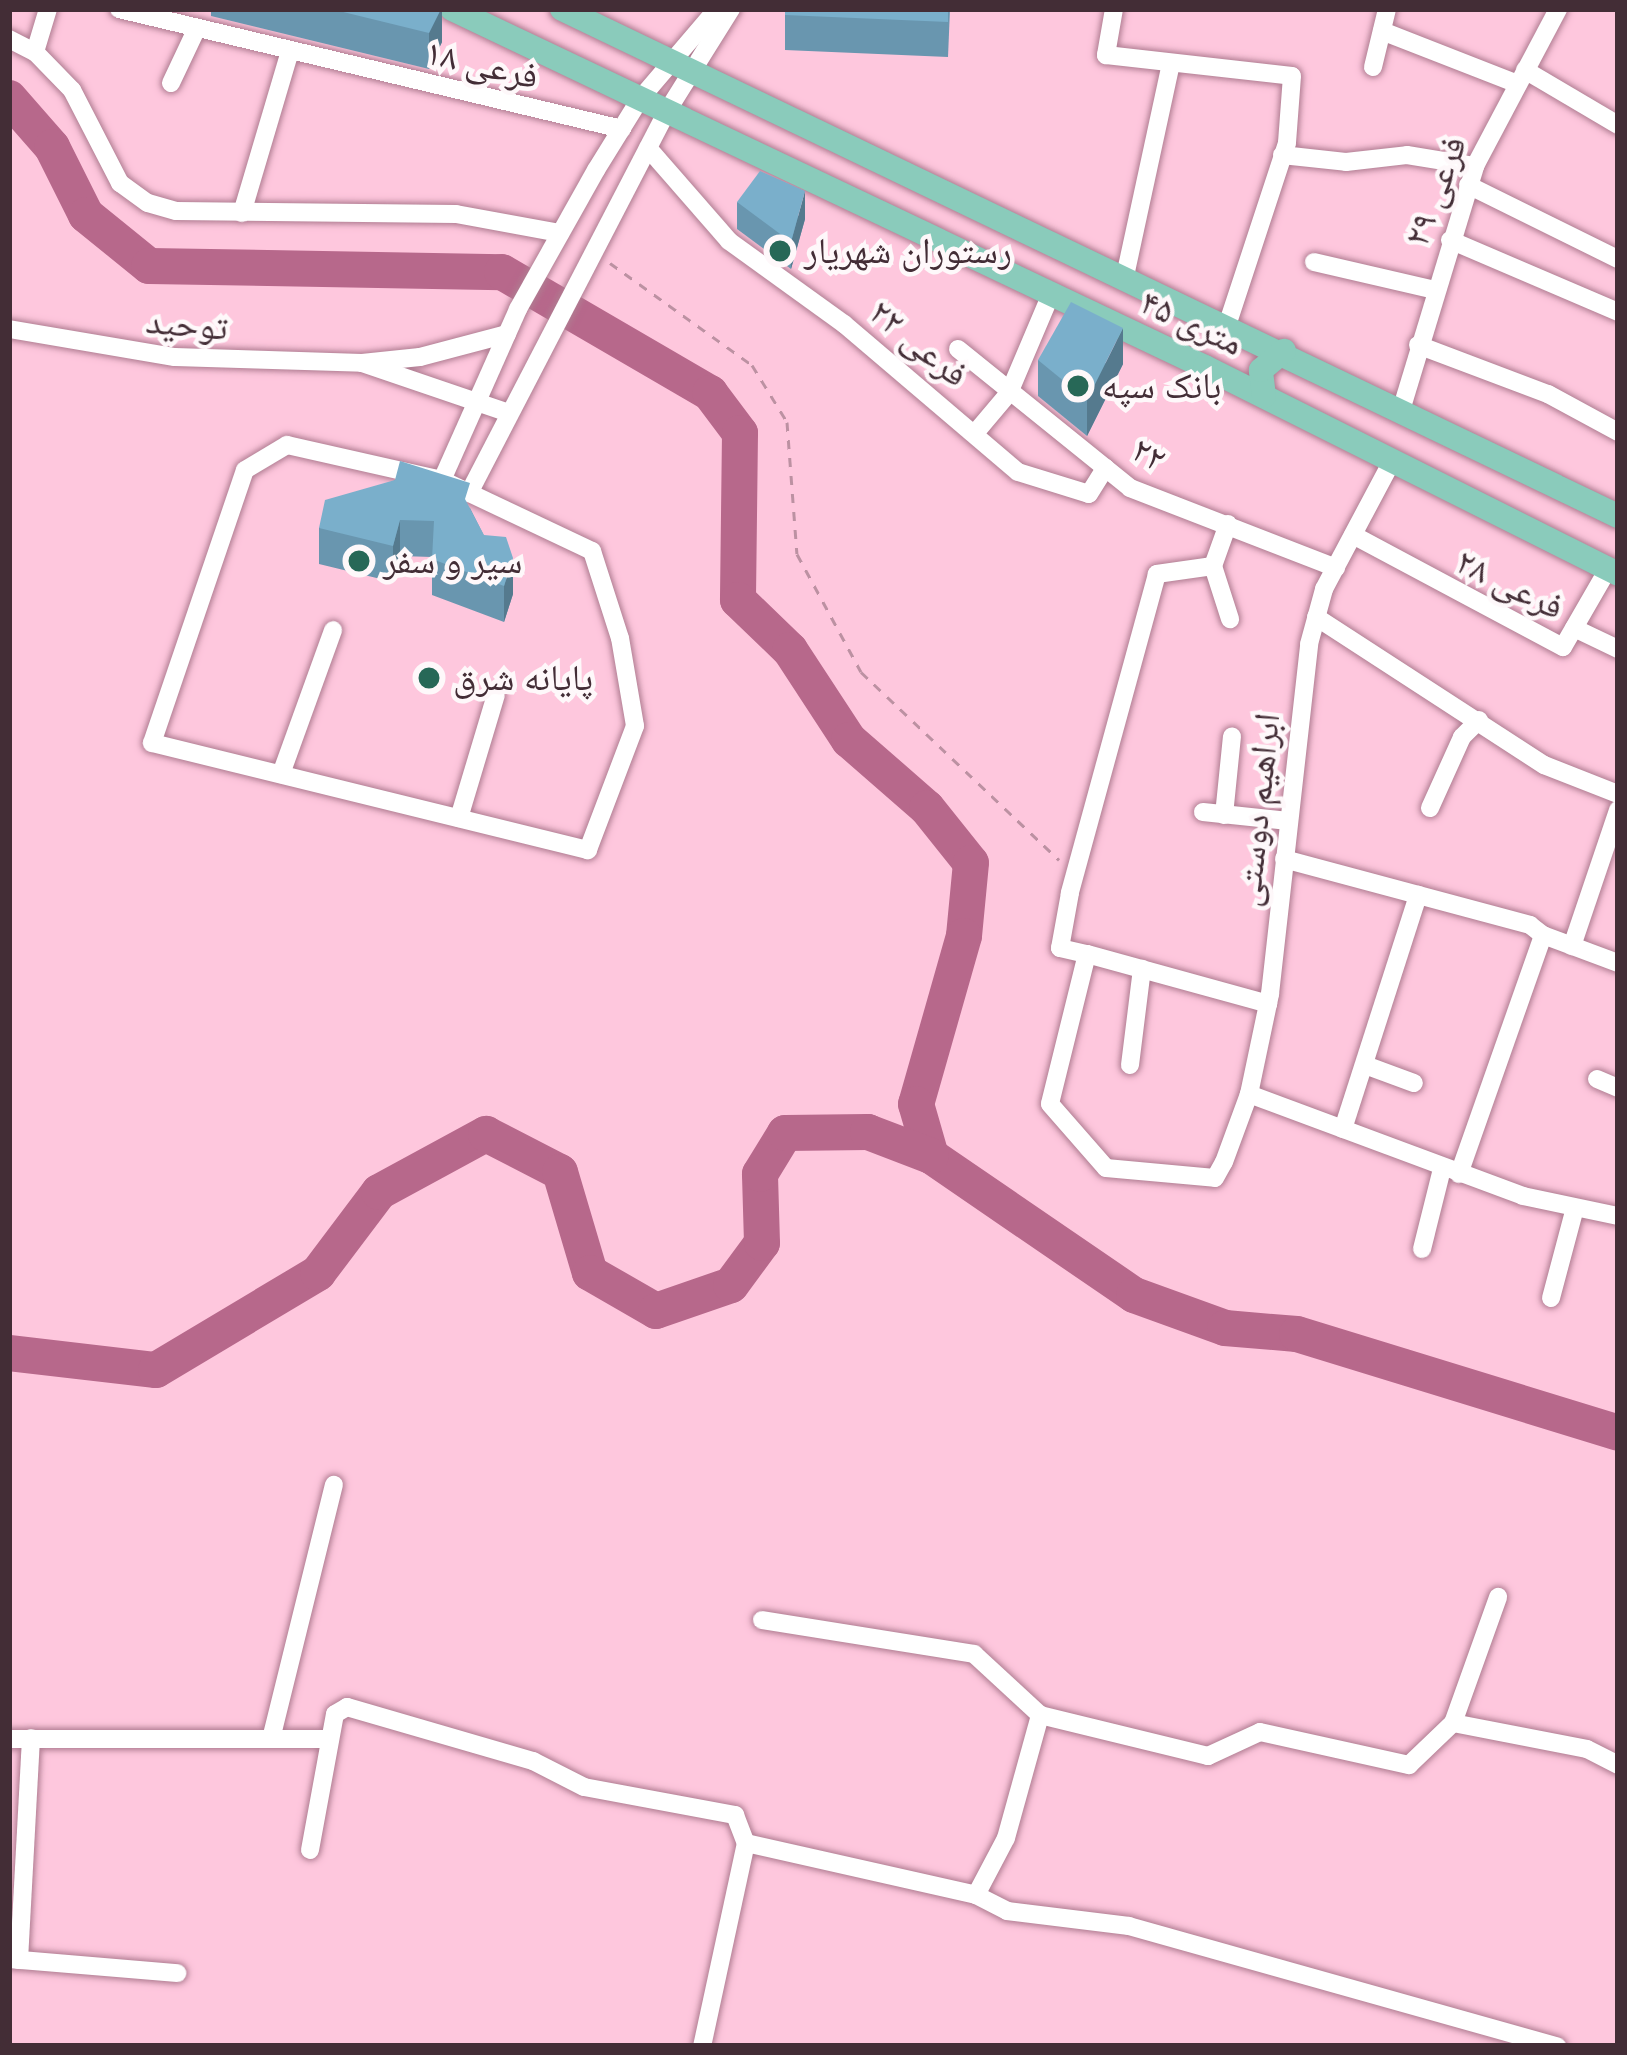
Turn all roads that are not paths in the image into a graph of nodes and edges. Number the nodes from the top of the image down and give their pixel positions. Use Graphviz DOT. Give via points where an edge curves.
graph roads {
  1 [pos="48,9"];
  2 [pos="119,9"];
  3 [pos="452,9"];
  4 [pos="564,9"];
  5 [pos="717,9"];
  6 [pos="731,9"];
  7 [pos="1114,9"];
  8 [pos="1387,9"];
  9 [pos="1558,9"];
  10 [pos="196,30"];
  11 [pos="1382,31"];
  12 [pos="9,39"];
  13 [pos="35,52"];
  14 [pos="289,54"];
  15 [pos="1172,64"];
  16 [pos="684,65"];
  17 [pos="1373,67"];
  18 [pos="1521,77"];
  19 [pos="171,82"];
  20 [pos="640,99"];
  21 [pos="666,112"];
  22 [pos="1618,124"];
  23 [pos="622,129"];
  24 [pos="648,148"];
  25 [pos="1282,155"];
  26 [pos="1472,176"];
  27 [pos="242,213"];
  28 [pos="560,233"];
  29 [pos="1450,239"];
  30 [pos="1618,260"];
  31 [pos="1314,262"];
  32 [pos="1125,276"];
  33 [pos="1435,290"];
  34 [pos="1052,294"];
  35 [pos="1618,312"];
  36 [pos="1227,326"];
  37 [pos="9,329"];
  38 [pos="507,334"];
  39 [pos="1418,345"];
  40 [pos="958,349"];
  41 [pos="1284,351"];
  42 [pos="362,363"];
  43 [pos="1205,367"];
  44 [pos="1009,393"];
  45 [pos="1264,396"];
  46 [pos="478,398"];
  47 [pos="1402,407"];
  48 [pos="506,412"];
  49 [pos="1618,432"];
  50 [pos="976,433"];
  51 [pos="1393,459"];
  52 [pos="1105,468"];
  53 [pos="442,480"];
  54 [pos="469,493"];
  55 [pos="1618,516"];
  56 [pos="1228,524"];
  57 [pos="1353,535"];
  58 [pos="1214,566"];
  59 [pos="1336,568"];
  60 [pos="1613,572"];
  61 [pos="1316,617"];
  62 [pos="1230,619"];
  63 [pos="1574,628"];
  64 [pos="333,630"];
  65 [pos="1618,649"];
  66 [pos="496,695"];
  67 [pos="1479,720"];
  68 [pos="1232,736"];
  69 [pos="280,774"];
  70 [pos="1618,794"];
  71 [pos="1430,808"];
  72 [pos="1618,810"];
  73 [pos="1202,812"];
  74 [pos="1224,814"];
  75 [pos="459,818"];
  76 [pos="1288,821"];
  77 [pos="1285,859"];
  78 [pos="1418,895"];
  79 [pos="1543,935"];
  80 [pos="1572,946"];
  81 [pos="1087,954"];
  82 [pos="1618,963"];
  83 [pos="1142,969"];
  84 [pos="1268,1004"];
  85 [pos="1130,1065"];
  86 [pos="1365,1065"];
  87 [pos="1597,1079"];
  88 [pos="1414,1084"];
  89 [pos="1618,1088"];
  90 [pos="1249,1094"];
  91 [pos="1342,1129"];
  92 [pos="1450,1172"];
  93 [pos="1575,1208"];
  94 [pos="1618,1216"];
  95 [pos="1422,1249"];
  96 [pos="1551,1298"];
  97 [pos="334,1485"];
  98 [pos="1498,1597"];
  99 [pos="762,1620"];
  100 [pos="1040,1715"];
  101 [pos="1453,1723"];
  102 [pos="31,1738"];
  103 [pos="9,1739"];
  104 [pos="271,1739"];
  105 [pos="331,1739"];
  106 [pos="1618,1765"];
  107 [pos="746,1844"];
  108 [pos="310,1850"];
  109 [pos="976,1895"];
  110 [pos="14,1959"];
  111 [pos="177,1973"];
  112 [pos="702,2046"];
  113 [pos="1557,2046"];
  1 -- 13 [label="street"];
  2 -- 10 [label="street, فرعی ۱۸"];
  3 -- 20 [label="main road"];
  4 -- 16 [label="main road, ۴۵ متری"];
  5 -- 16 [label="street"];
  6 -- 16 [label="street"];
  7 -- 15 [label="street" via="1106,55"];
  8 -- 11 [label="street"];
  9 -- 18 [label="street, فرعی ۲۹"];
  10 -- 14 [label="street, فرعی ۱۸"];
  10 -- 19 [label="street"];
  11 -- 17 [label="street"];
  11 -- 18 [label="street"];
  12 -- 13 [label="street"];
  13 -- 27 [label="street" via="72,90 120,183 176,212"];
  14 -- 23 [label="street, فرعی ۱۸"];
  14 -- 27 [label="street"];
  15 -- 25 [label="street" via="1292,76"];
  15 -- 32 [label="street"];
  16 -- 20 [label="street"];
  16 -- 21 [label="street"];
  16 -- 32 [label="main road, ۴۵ متری"];
  18 -- 22 [label="street"];
  18 -- 26 [label="street, فرعی ۲۹"];
  20 -- 21 [label="main road, ۴۵ متری"];
  20 -- 23 [label="street"];
  21 -- 24 [label="street"];
  21 -- 34 [label="main road, ۴۵ متری"];
  23 -- 28 [label="street"];
  24 -- 48 [label="street"];
  24 -- 50 [label="street, فرعی ۲۲" via="729,241"];
  25 -- 26 [label="street" via="1346,162 1407,155"];
  25 -- 36 [label="street"];
  26 -- 29 [label="street, فرعی ۲۹"];
  26 -- 30 [label="street"];
  27 -- 28 [label="street" via="456,214"];
  28 -- 38 [label="street"];
  29 -- 33 [label="street, فرعی ۲۹"];
  29 -- 35 [label="street"];
  31 -- 33 [label="street"];
  32 -- 36 [label="main road, ۴۵ متری"];
  33 -- 39 [label="street, فرعی ۲۹"];
  34 -- 43 [label="main road, ۴۵ متری"];
  34 -- 44 [label="street"];
  36 -- 41 [label="main road, ۴۵ متری"];
  36 -- 43 [label="main road" via="1226,353"];
  37 -- 42 [label="street, توحید" via="176,357"];
  38 -- 42 [label="street"];
  38 -- 46 [label="street"];
  39 -- 47 [label="street, فرعی ۲۹"];
  39 -- 49 [label="street" via="1548,394"];
  40 -- 44 [label="street, ۲۲"];
  41 -- 45 [label="main road" via="1261,370"];
  41 -- 47 [label="main road, ۴۵ متری"];
  42 -- 46 [label="street"];
  43 -- 45 [label="main road, ۴۵ متری"];
  44 -- 50 [label="street"];
  44 -- 52 [label="street, ۲۲"];
  45 -- 51 [label="main road, ۴۵ متری"];
  46 -- 48 [label="street"];
  46 -- 53 [label="street"];
  47 -- 55 [label="main road, ۴۵ متری"];
  48 -- 54 [label="street"];
  50 -- 52 [label="street, فرعی ۲۲" via="1038,485 1089,494"];
  51 -- 57 [label="street, ابراهیم دوستی"];
  51 -- 60 [label="main road, ۴۵ متری"];
  52 -- 56 [label="street, ۲۲" via="1130,488"];
  53 -- 54 [label="street"];
  53 -- 69 [label="street" via="287,445 245,470 152,742"];
  54 -- 75 [label="street" via="592,551 620,638 635,726 588,850"];
  56 -- 58 [label="street"];
  56 -- 59 [label="street, ۲۲"];
  57 -- 59 [label="street, ابراهیم دوستی"];
  57 -- 63 [label="street, فرعی ۲۸" via="1562,647"];
  58 -- 62 [label="street"];
  58 -- 81 [label="street" via="1157,574 1060,949"];
  59 -- 61 [label="street, ابراهیم دوستی"];
  60 -- 63 [label="street, فرعی ۲۸"];
  61 -- 67 [label="street"];
  61 -- 76 [label="street, ابراهیم دوستی"];
  63 -- 65 [label="street"];
  64 -- 69 [label="street"];
  66 -- 75 [label="street"];
  67 -- 70 [label="street" via="1544,765"];
  67 -- 71 [label="street" via="1462,736"];
  68 -- 74 [label="street"];
  69 -- 75 [label="street"];
  72 -- 80 [label="street"];
  73 -- 74 [label="street"];
  74 -- 76 [label="street"];
  76 -- 77 [label="street, ابراهیم دوستی"];
  77 -- 78 [label="street"];
  77 -- 84 [label="street, ابراهیم دوستی"];
  78 -- 79 [label="street"];
  78 -- 86 [label="street"];
  79 -- 80 [label="street"];
  79 -- 92 [label="street"];
  80 -- 82 [label="street"];
  81 -- 83 [label="street"];
  81 -- 90 [label="street, ابراهیم دوستی" via="1050,1104 1106,1168 1215,1178"];
  83 -- 84 [label="street"];
  83 -- 85 [label="street"];
  84 -- 90 [label="street, ابراهیم دوستی"];
  86 -- 88 [label="street"];
  86 -- 91 [label="street"];
  87 -- 89 [label="street"];
  90 -- 91 [label="street"];
  91 -- 92 [label="street"];
  92 -- 93 [label="street"];
  92 -- 95 [label="street"];
  93 -- 94 [label="street"];
  93 -- 96 [label="street"];
  97 -- 104 [label="street"];
  98 -- 101 [label="street"];
  99 -- 100 [label="street" via="974,1654"];
  100 -- 101 [label="street" via="1208,1756 1260,1732 1409,1765"];
  100 -- 109 [label="street" via="1006,1838"];
  101 -- 106 [label="street" via="1587,1749"];
  102 -- 103 [label="street"];
  102 -- 104 [label="street"];
  102 -- 110 [label="street"];
  104 -- 105 [label="street"];
  105 -- 107 [label="street" via="335,1714 347,1707 532,1761 584,1787 736,1815"];
  105 -- 108 [label="street"];
  107 -- 109 [label="street"];
  107 -- 112 [label="street"];
  109 -- 113 [label="street" via="1007,1911 1130,1925"];
  110 -- 111 [label="street"];
}
